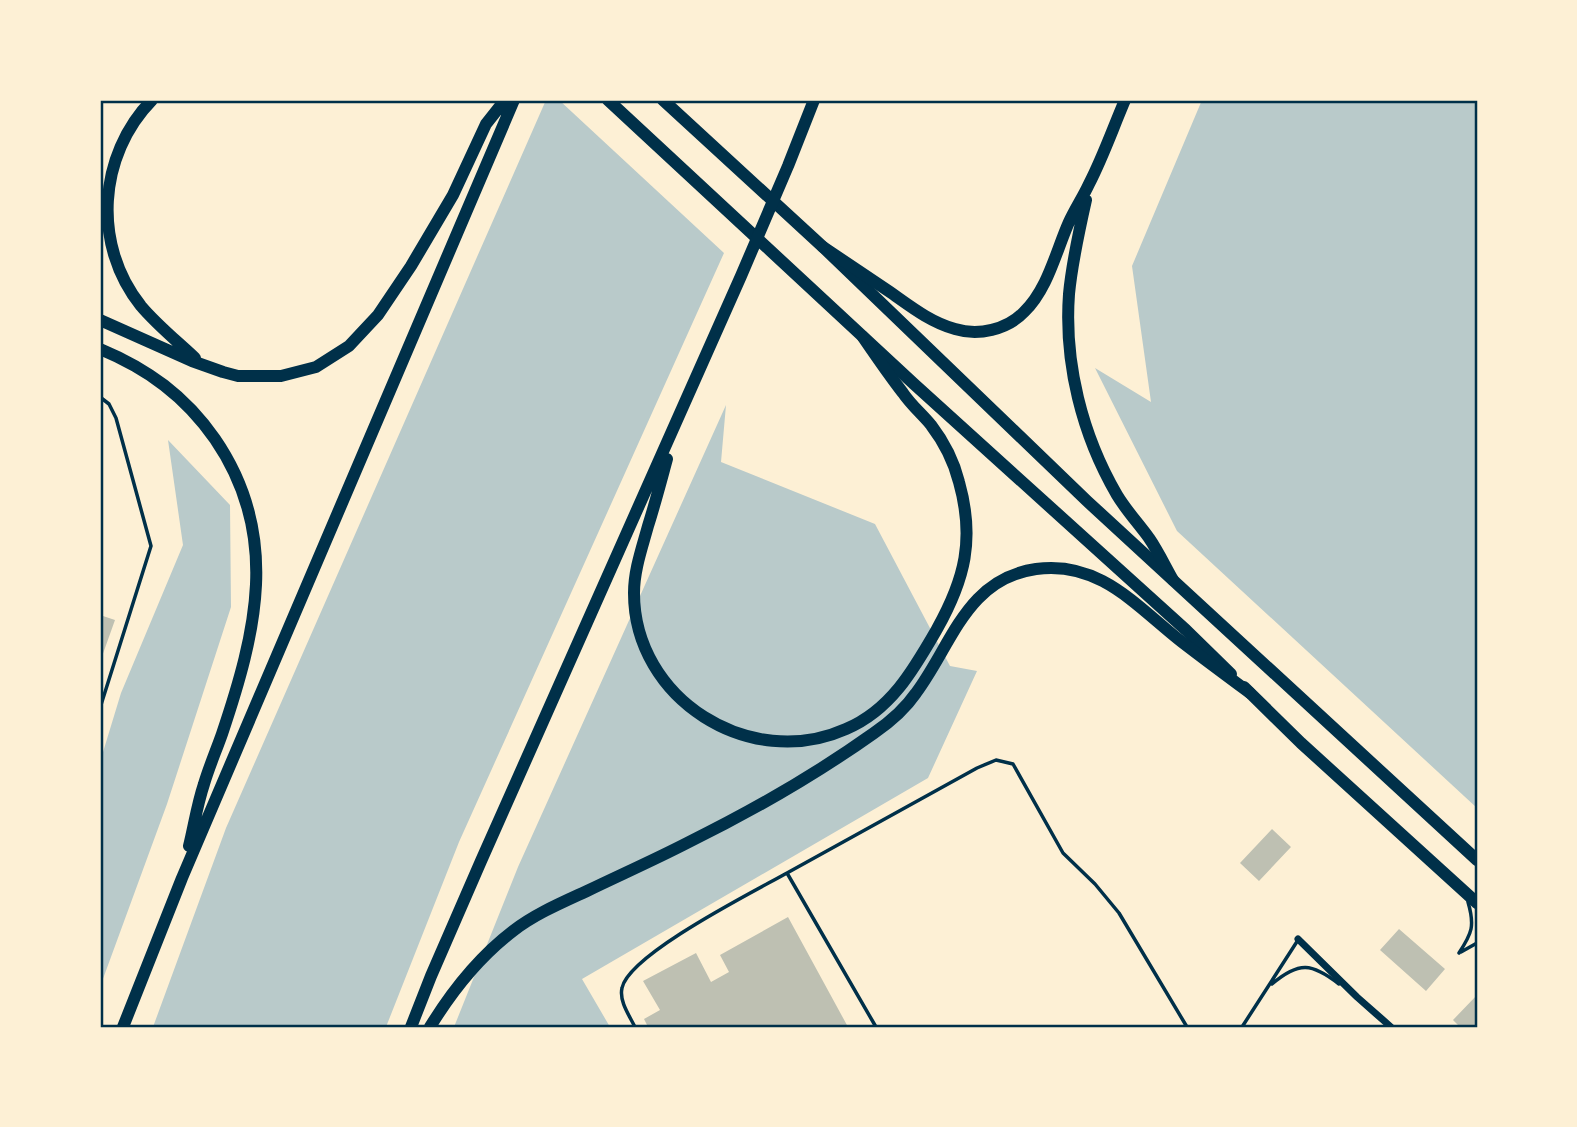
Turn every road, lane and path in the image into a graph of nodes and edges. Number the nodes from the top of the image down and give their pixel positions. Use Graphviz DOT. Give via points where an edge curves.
graph roads {
  1 [pos="152,100"];
  2 [pos="505,100"];
  3 [pos="514,100"];
  4 [pos="608,100"];
  5 [pos="663,100"];
  6 [pos="814,100"];
  7 [pos="1125,100"];
  8 [pos="1090,182"];
  9 [pos="823,247"];
  10 [pos="100,320"];
  11 [pos="863,337"];
  12 [pos="100,349"];
  13 [pos="202,365"];
  14 [pos="100,397"];
  15 [pos="679,416"];
  16 [pos="1173,580"];
  17 [pos="1250,692"];
  18 [pos="100,708"];
  19 [pos="1477,860"];
  20 [pos="787,873"];
  21 [pos="182,877"];
  22 [pos="1466,893"];
  23 [pos="1477,904"];
  24 [pos="1298,939"];
  25 [pos="1477,943"];
  26 [pos="1268,987"];
  27 [pos="1357,997"];
  28 [pos="124,1027"];
  29 [pos="411,1027"];
  30 [pos="430,1027"];
  31 [pos="635,1027"];
  32 [pos="876,1027"];
  33 [pos="1187,1027"];
  34 [pos="1242,1027"];
  35 [pos="1391,1027"];
  1 -- 13 [label="highway" via="130,128 116,157 109,187 109,230 118,264 134,294"];
  2 -- 13 [label="highway" via="486,124 453,195 400,283 349,346 316,368 281,376 238,376"];
  3 -- 21 [label="highway"];
  4 -- 11 [label="highway"];
  5 -- 9 [label="highway"];
  6 -- 15 [label="highway"];
  7 -- 8 [label="highway"];
  8 -- 9 [label="highway" via="1033,302 1016,319 993,330 965,331 936,322"];
  8 -- 16 [label="highway" via="1069,297 1075,387 1108,479"];
  9 -- 16 [label="highway"];
  10 -- 13 [label="highway"];
  11 -- 15 [label="highway" via="945,448 960,484 967,538 953,600 920,659 893,696 848,729 794,742 739,734 688,705 653,664 637,621 635,577"];
  11 -- 17 [label="highway"];
  12 -- 21 [label="highway" via="169,388 208,430 242,491 255,544 257,579 250,639 204,784"];
  14 -- 18 [label="lane" via="116,418 151,547"];
  15 -- 29 [label="highway"];
  16 -- 19 [label="highway"];
  17 -- 22 [label="highway"];
  17 -- 30 [label="highway" via="1098,578 1073,569 1046,568 1009,577 986,590 968,609 915,696 882,727 765,803 527,921 476,965"];
  20 -- 31 [label="lane" via="675,936 627,976 621,997"];
  20 -- 32 [label="lane"];
  20 -- 33 [label="lane" via="977,768 996,760 1013,764 1063,853 1124,920"];
  21 -- 28 [label="highway"];
  22 -- 23 [label="highway"];
  22 -- 25 [label="lane" via="1472,929 1459,953"];
  24 -- 26 [label="lane"];
  24 -- 27 [label="street"];
  26 -- 27 [label="lane" via="1298,968 1316,969"];
  26 -- 34 [label="lane"];
  27 -- 35 [label="street"];
}
